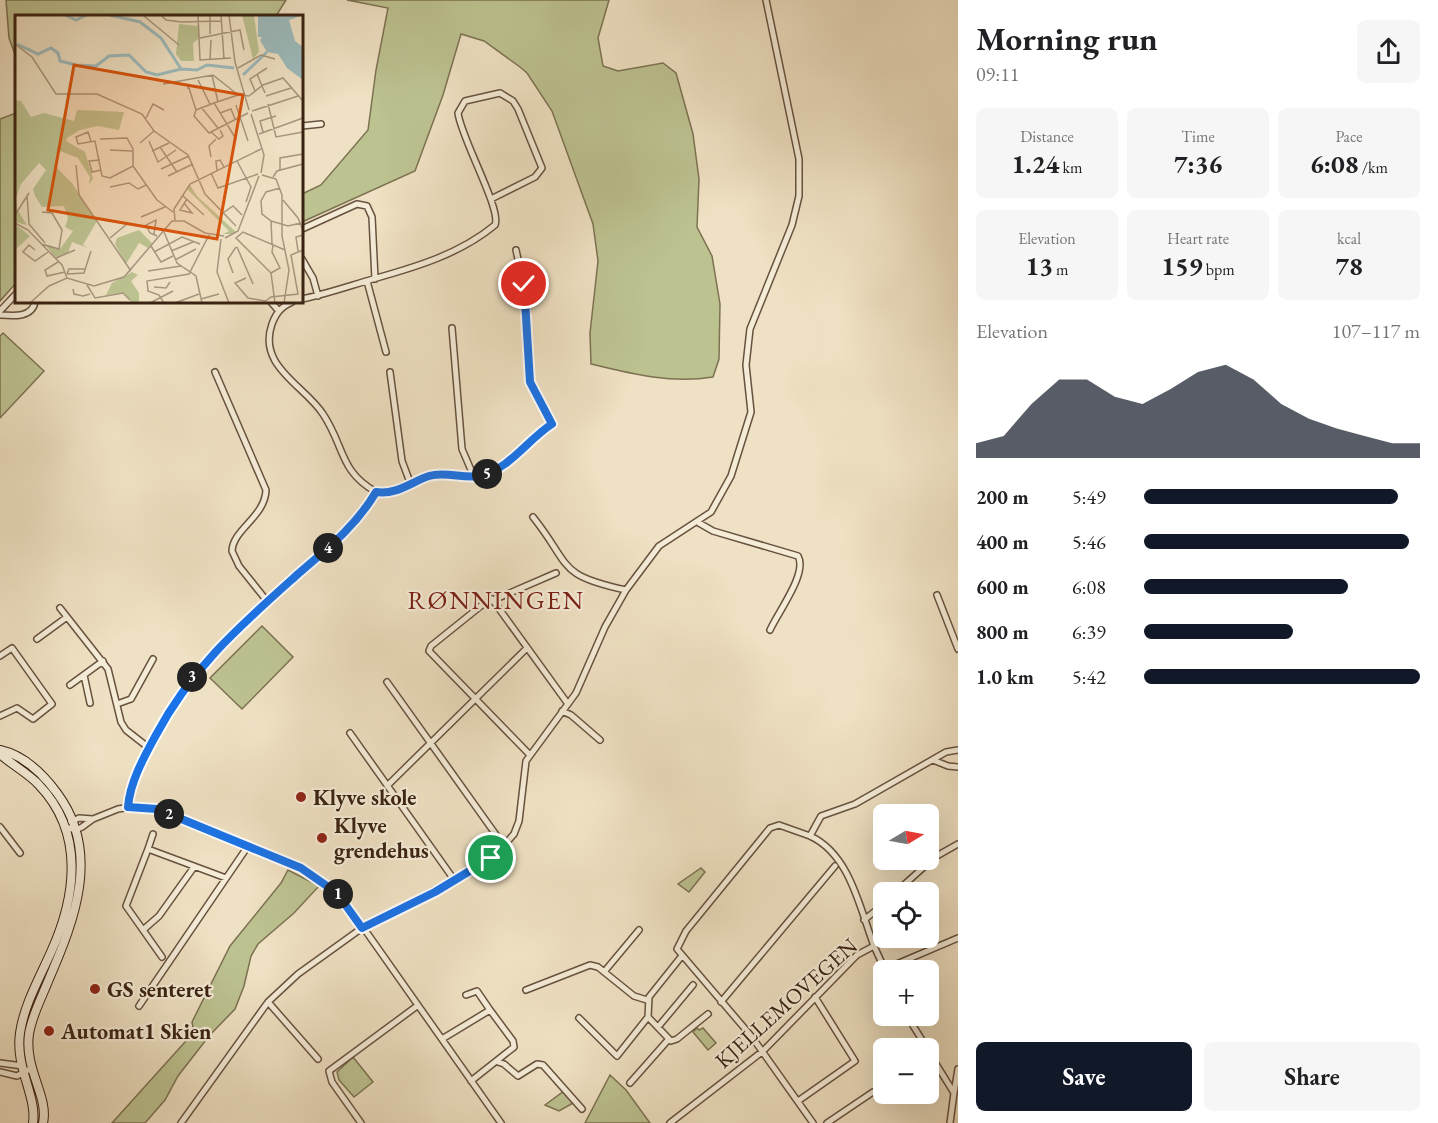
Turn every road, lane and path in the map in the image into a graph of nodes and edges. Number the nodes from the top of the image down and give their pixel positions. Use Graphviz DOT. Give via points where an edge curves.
graph roads {
  1 [pos="766,0"];
  2 [pos="321,124"];
  3 [pos="303,126"];
  4 [pos="491,199"];
  5 [pos="303,229"];
  6 [pos="516,250"];
  7 [pos="303,261"];
  8 [pos="375,279"];
  9 [pos="367,281"];
  10 [pos="15,295"];
  11 [pos="318,296"];
  12 [pos="303,299"];
  13 [pos="35,303"];
  14 [pos="272,303"];
  15 [pos="290,303"];
  16 [pos="278,310"];
  17 [pos="0,313"];
  18 [pos="452,328"];
  19 [pos="386,352"];
  20 [pos="215,372"];
  21 [pos="390,372"];
  22 [pos="474,477"];
  23 [pos="411,484"];
  24 [pos="376,492"];
  25 [pos="533,517"];
  26 [pos="699,523"];
  27 [pos="556,573"];
  28 [pos="626,590"];
  29 [pos="937,595"];
  30 [pos="492,599"];
  31 [pos="267,601"];
  32 [pos="60,608"];
  33 [pos="67,617"];
  34 [pos="770,630"];
  35 [pos="37,639"];
  36 [pos="526,648"];
  37 [pos="958,649"];
  38 [pos="0,657"];
  39 [pos="153,659"];
  40 [pos="103,661"];
  41 [pos="84,675"];
  42 [pos="387,682"];
  43 [pos="70,686"];
  44 [pos="474,699"];
  45 [pos="90,704"];
  46 [pos="117,704"];
  47 [pos="568,704"];
  48 [pos="562,711"];
  49 [pos="0,716"];
  50 [pos="350,733"];
  51 [pos="600,740"];
  52 [pos="431,743"];
  53 [pos="149,748"];
  54 [pos="958,750"];
  55 [pos="0,752"];
  56 [pos="529,754"];
  57 [pos="933,760"];
  58 [pos="958,767"];
  59 [pos="388,785"];
  60 [pos="128,807"];
  61 [pos="93,819"];
  62 [pos="72,821"];
  63 [pos="0,827"];
  64 [pos="65,827"];
  65 [pos="76,830"];
  66 [pos="153,834"];
  67 [pos="810,836"];
  68 [pos="958,844"];
  69 [pos="248,846"];
  70 [pos="504,846"];
  71 [pos="148,849"];
  72 [pos="20,853"];
  73 [pos="835,866"];
  74 [pos="194,867"];
  75 [pos="226,878"];
  76 [pos="455,881"];
  77 [pos="907,882"];
  78 [pos="873,913"];
  79 [pos="864,920"];
  80 [pos="362,928"];
  81 [pos="143,930"];
  82 [pos="639,930"];
  83 [pos="958,938"];
  84 [pos="873,943"];
  85 [pos="873,947"];
  86 [pos="162,957"];
  87 [pos="681,957"];
  88 [pos="908,960"];
  89 [pos="604,972"];
  90 [pos="693,985"];
  91 [pos="526,990"];
  92 [pos="466,995"];
  93 [pos="815,998"];
  94 [pos="647,1000"];
  95 [pos="268,1002"];
  96 [pos="721,1002"];
  97 [pos="139,1006"];
  98 [pos="417,1006"];
  99 [pos="490,1010"];
  100 [pos="708,1014"];
  101 [pos="648,1017"];
  102 [pos="579,1018"];
  103 [pos="658,1027"];
  104 [pos="441,1039"];
  105 [pos="668,1040"];
  106 [pos="763,1051"];
  107 [pos="318,1059"];
  108 [pos="498,1062"];
  109 [pos="0,1064"];
  110 [pos="21,1065"];
  111 [pos="939,1068"];
  112 [pos="30,1069"];
  113 [pos="958,1069"];
  114 [pos="0,1072"];
  115 [pos="22,1075"];
  116 [pos="471,1081"];
  117 [pos="630,1083"];
  118 [pos="873,1092"];
  119 [pos="954,1093"];
  120 [pos="798,1101"];
  121 [pos="958,1106"];
  122 [pos="582,1109"];
  123 [pos="952,1114"];
  124 [pos="33,1123"];
  125 [pos="43,1123"];
  126 [pos="181,1123"];
  127 [pos="361,1123"];
  128 [pos="501,1123"];
  129 [pos="670,1123"];
  130 [pos="813,1123"];
  131 [pos="827,1123"];
  132 [pos="950,1123"];
  1 -- 26 [label="street" via="799,159 799,196 792,225 750,329 746,365 751,412 748,423 721,497"];
  2 -- 3 [label="street"];
  4 -- 4 [label="street" via="535,177 542,168 518,109 500,93 465,100 458,113"];
  4 -- 8 [label="street" via="497,220 489,230 433,261"];
  5 -- 8 [label="street" via="357,204 367,206 372,217"];
  6 -- 22 [label="street" via="526,301 530,382 552,424 509,461"];
  7 -- 11 [label="street"];
  8 -- 9 [label="street"];
  9 -- 11 [label="street"];
  9 -- 19 [label="street"];
  10 -- 17 [label="street"];
  11 -- 12 [label="street"];
  13 -- 17 [label="street" via="25,314"];
  14 -- 16 [label="street"];
  15 -- 16 [label="street"];
  16 -- 24 [label="street" via="269,339 274,363 323,415 354,477"];
  18 -- 22 [label="street" via="462,449"];
  20 -- 31 [label="street" via="266,495 232,551"];
  21 -- 23 [label="street" via="402,461"];
  22 -- 23 [label="street" via="439,474"];
  23 -- 24 [label="street" via="392,492"];
  24 -- 31 [label="street" via="353,525"];
  25 -- 28 [label="street" via="572,572 586,581"];
  26 -- 28 [label="street" via="659,546"];
  26 -- 34 [label="street" via="713,531 798,556 802,564 798,578"];
  27 -- 30 [label="street"];
  28 -- 47 [label="street" via="605,627 581,686"];
  29 -- 37 [label="street"];
  30 -- 36 [label="street"];
  30 -- 44 [label="street" via="429,651"];
  31 -- 53 [label="street" via="202,664 169,709"];
  32 -- 33 [label="street"];
  33 -- 35 [label="street"];
  33 -- 40 [label="street"];
  36 -- 44 [label="street"];
  36 -- 47 [label="street"];
  38 -- 49 [label="street" via="12,648 52,704 33,719 17,708"];
  39 -- 46 [label="street" via="131,699"];
  40 -- 41 [label="street"];
  40 -- 46 [label="street"];
  41 -- 43 [label="street"];
  41 -- 45 [label="street"];
  42 -- 52 [label="street"];
  44 -- 52 [label="street"];
  44 -- 56 [label="street"];
  46 -- 53 [label="street" via="126,730"];
  47 -- 48 [label="street"];
  48 -- 51 [label="street"];
  48 -- 56 [label="street"];
  50 -- 59 [label="street"];
  52 -- 59 [label="street"];
  52 -- 70 [label="street"];
  53 -- 60 [label="street" via="129,794"];
  54 -- 57 [label="street"];
  55 -- 62 [label="main road" via="25,761 41,774 60,797"];
  55 -- 64 [label="main road" via="43,790"];
  56 -- 70 [label="street" via="523,771 519,821"];
  57 -- 58 [label="street"];
  57 -- 67 [label="street" via="855,804 821,816"];
  59 -- 76 [label="street"];
  60 -- 61 [label="street"];
  60 -- 69 [label="street" via="157,809"];
  61 -- 62 [label="street"];
  61 -- 65 [label="street"];
  62 -- 64 [label="street"];
  62 -- 65 [label="main road"];
  63 -- 72 [label="street"];
  64 -- 65 [label="street"];
  64 -- 110 [label="main road" via="72,860 70,903 23,1021"];
  65 -- 112 [label="main road" via="82,874 78,904 32,1022 28,1044"];
  66 -- 71 [label="street"];
  67 -- 79 [label="street" via="836,854"];
  67 -- 87 [label="street" via="780,825 770,828 686,931 676,949"];
  68 -- 77 [label="street" via="935,857"];
  69 -- 75 [label="street"];
  69 -- 80 [label="street" via="296,866 326,884 346,903"];
  70 -- 76 [label="street"];
  71 -- 74 [label="street"];
  71 -- 81 [label="street" via="126,906"];
  73 -- 96 [label="street"];
  74 -- 75 [label="street"];
  74 -- 81 [label="street" via="159,916"];
  75 -- 97 [label="street"];
  76 -- 80 [label="street"];
  78 -- 79 [label="street"];
  79 -- 84 [label="street"];
  80 -- 95 [label="street" via="298,974"];
  80 -- 98 [label="street"];
  81 -- 86 [label="street"];
  82 -- 89 [label="street"];
  83 -- 88 [label="street"];
  85 -- 93 [label="street, KJELLEMOVEGEN" via="847,964"];
  87 -- 94 [label="street"];
  87 -- 96 [label="street"];
  89 -- 91 [label="street" via="594,965 586,966"];
  89 -- 94 [label="street" via="634,996"];
  90 -- 103 [label="street"];
  92 -- 99 [label="street" via="477,991"];
  93 -- 106 [label="street, KJELLEMOVEGEN"];
  93 -- 120 [label="street" via="855,1061"];
  94 -- 101 [label="street"];
  95 -- 107 [label="street"];
  95 -- 126 [label="street"];
  96 -- 106 [label="street"];
  98 -- 104 [label="street"];
  98 -- 127 [label="street" via="329,1071"];
  99 -- 104 [label="street"];
  99 -- 108 [label="street" via="514,1044 513,1050"];
  100 -- 105 [label="street" via="677,1039"];
  101 -- 102 [label="street" via="617,1056"];
  101 -- 103 [label="street"];
  103 -- 105 [label="street"];
  104 -- 116 [label="street"];
  105 -- 117 [label="street"];
  106 -- 120 [label="street"];
  106 -- 129 [label="street, KJELLEMOVEGEN"];
  108 -- 116 [label="street"];
  108 -- 122 [label="street" via="518,1076 537,1064 543,1065"];
  109 -- 110 [label="street"];
  110 -- 112 [label="street"];
  110 -- 115 [label="main road"];
  111 -- 119 [label="street"];
  112 -- 115 [label="street"];
  112 -- 125 [label="main road" via="44,1110"];
  113 -- 119 [label="street"];
  114 -- 115 [label="street"];
  115 -- 124 [label="main road" via="32,1104"];
  116 -- 128 [label="street"];
  118 -- 131 [label="street"];
  119 -- 123 [label="street"];
  120 -- 130 [label="street"];
  121 -- 123 [label="street"];
  123 -- 132 [label="street"];
}
